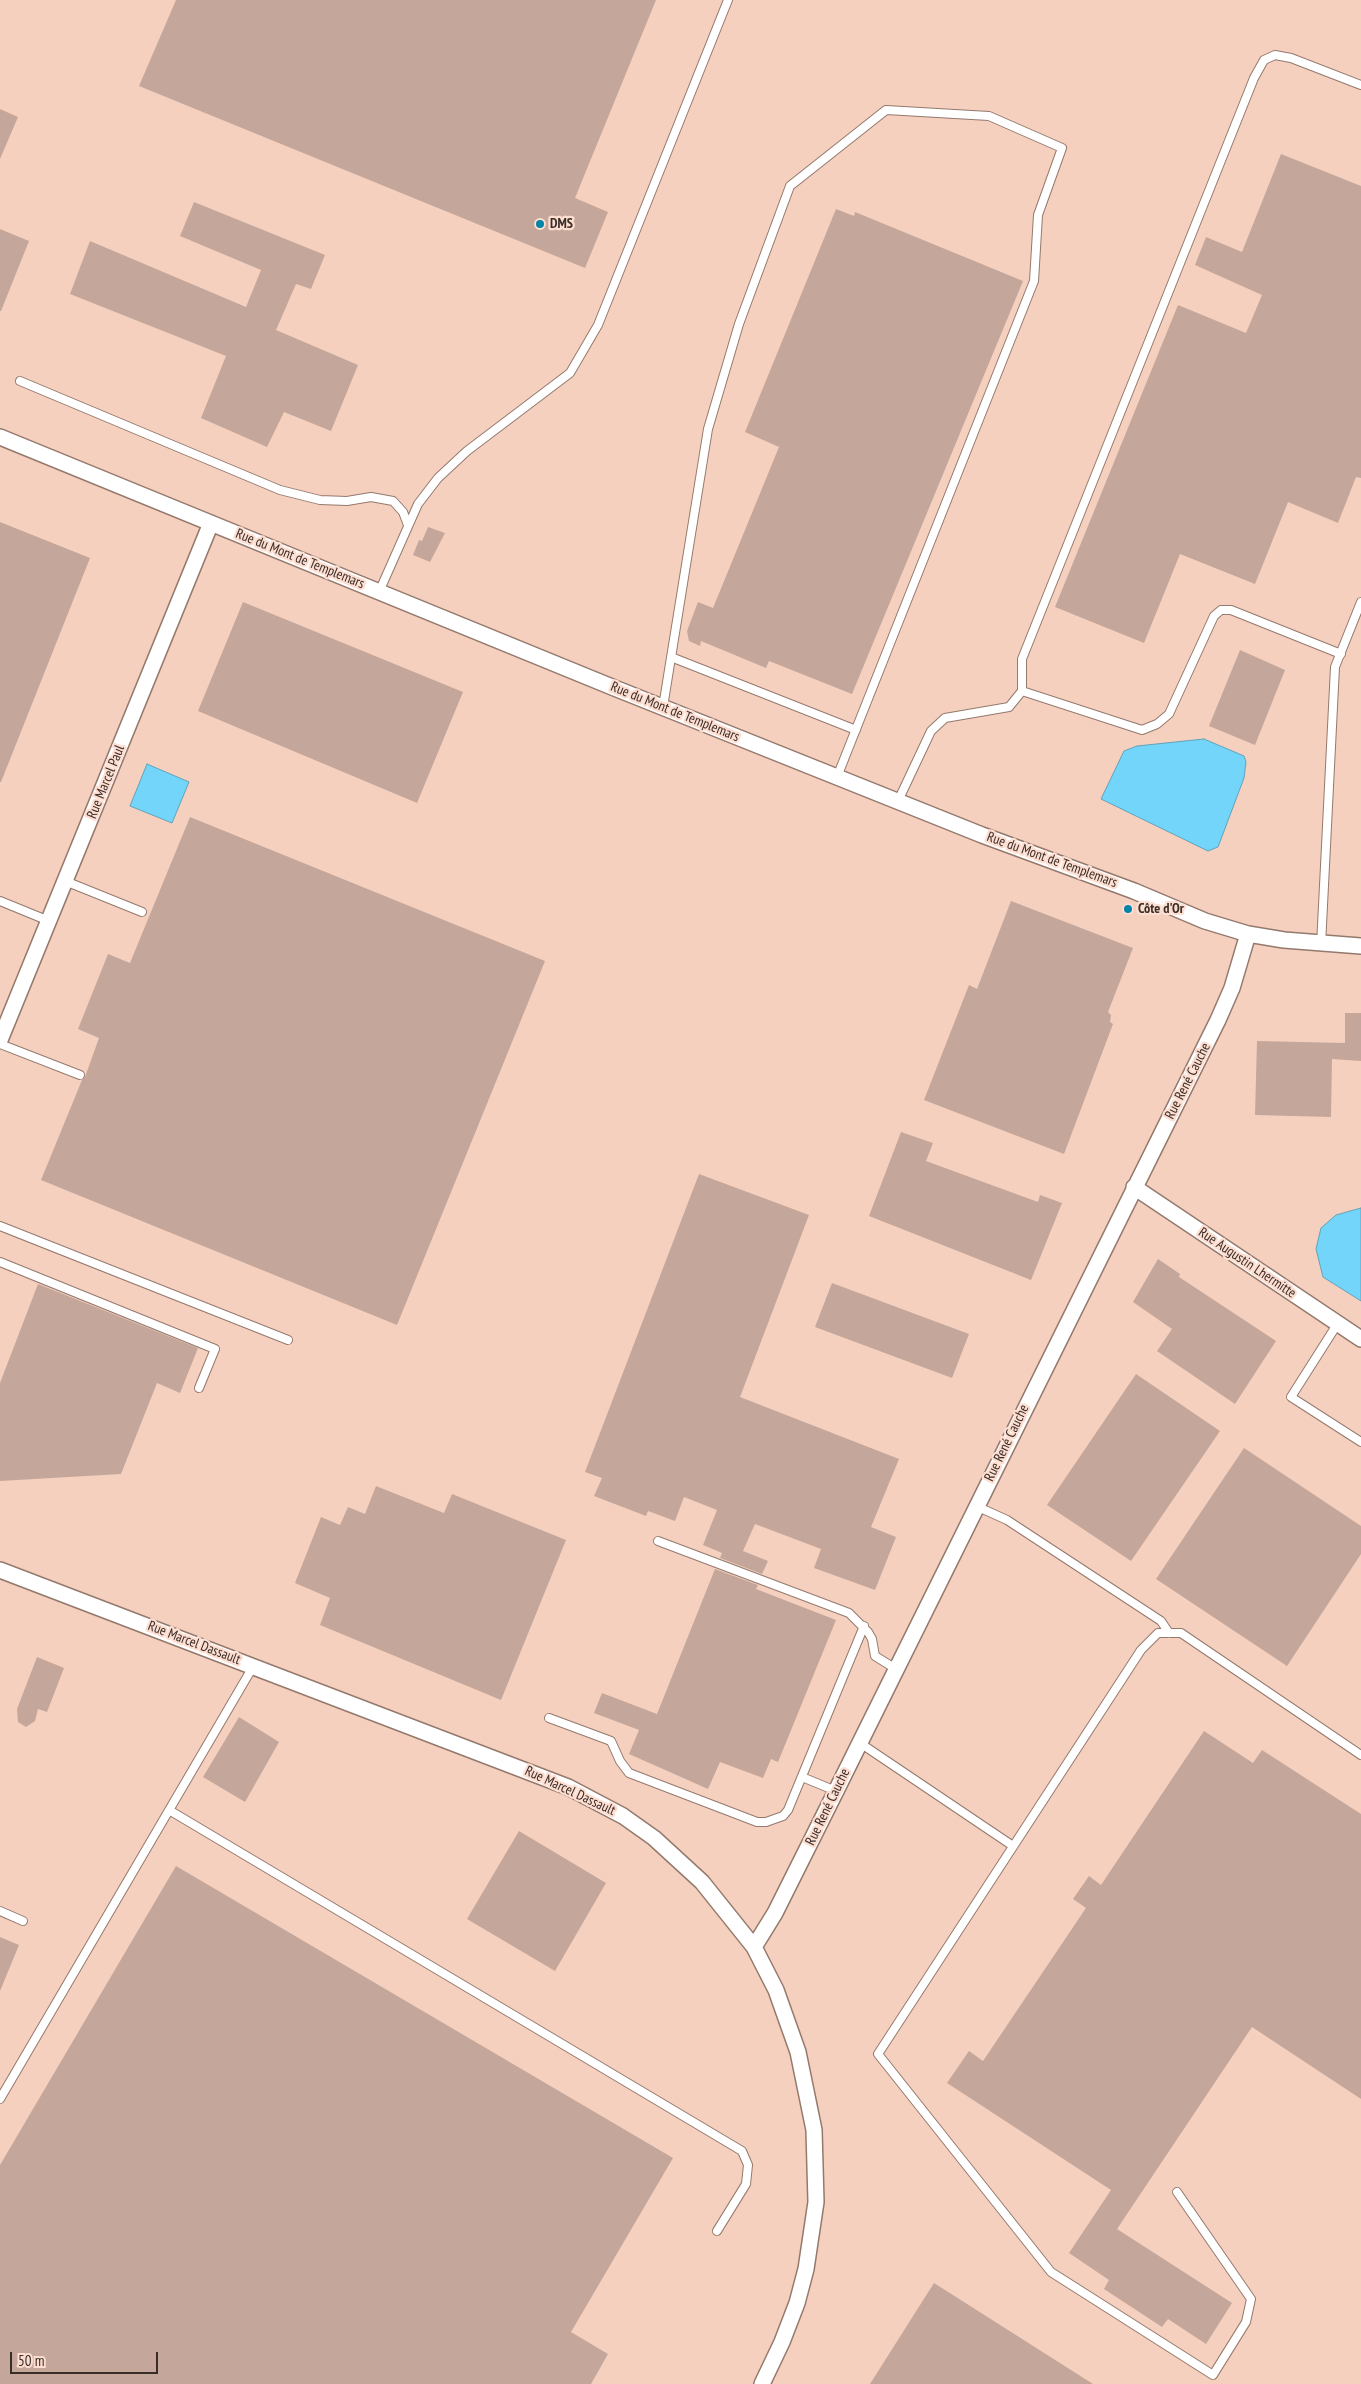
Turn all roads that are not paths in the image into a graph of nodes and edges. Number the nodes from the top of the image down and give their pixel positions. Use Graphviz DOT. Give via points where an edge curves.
graph roads {
  1 [pos="728,0"];
  2 [pos="1361,85"];
  3 [pos="20,381"];
  4 [pos="0,437"];
  5 [pos="211,523"];
  6 [pos="408,525"];
  7 [pos="379,592"];
  8 [pos="1361,602"];
  9 [pos="1341,654"];
  10 [pos="672,657"];
  11 [pos="1022,692"];
  12 [pos="663,707"];
  13 [pos="856,730"];
  14 [pos="837,777"];
  15 [pos="898,801"];
  16 [pos="65,881"];
  17 [pos="0,901"];
  18 [pos="142,912"];
  19 [pos="49,921"];
  20 [pos="1248,934"];
  21 [pos="1321,944"];
  22 [pos="1361,946"];
  23 [pos="0,1040"];
  24 [pos="0,1044"];
  25 [pos="80,1075"];
  26 [pos="1134,1187"];
  27 [pos="0,1226"];
  28 [pos="0,1262"];
  29 [pos="1338,1323"];
  30 [pos="1361,1338"];
  31 [pos="288,1340"];
  32 [pos="199,1388"];
  33 [pos="1361,1442"];
  34 [pos="976,1506"];
  35 [pos="658,1541"];
  36 [pos="0,1570"];
  37 [pos="864,1626"];
  38 [pos="1169,1633"];
  39 [pos="254,1665"];
  40 [pos="896,1669"];
  41 [pos="549,1718"];
  42 [pos="860,1743"];
  43 [pos="1361,1756"];
  44 [pos="802,1778"];
  45 [pos="836,1791"];
  46 [pos="169,1810"];
  47 [pos="1012,1846"];
  48 [pos="0,1911"];
  49 [pos="23,1921"];
  50 [pos="754,1947"];
  51 [pos="0,2099"];
  52 [pos="1177,2192"];
  53 [pos="717,2231"];
  54 [pos="762,2384"];
  1 -- 6 [label="lane" via="598,325 570,373 466,451 438,478 418,504"];
  2 -- 11 [label="lane" via="1291,58 1275,55 1264,60 1254,78 1022,659"];
  3 -- 6 [label="lane" via="280,490 320,500 347,501 371,497 393,501 403,512"];
  4 -- 5 [label="street, Rue du Mont de Templemars"];
  5 -- 7 [label="street, Rue du Mont de Templemars"];
  5 -- 16 [label="street, Rue Marcel Paul"];
  6 -- 7 [label="lane"];
  7 -- 12 [label="street, Rue du Mont de Templemars"];
  8 -- 9 [label="lane"];
  9 -- 11 [label="lane" via="1231,610 1221,610 1214,616 1169,714 1157,724 1142,730"];
  9 -- 21 [label="lane" via="1335,668"];
  10 -- 12 [label="lane"];
  10 -- 13 [label="lane"];
  10 -- 13 [label="lane" via="708,429 739,324 790,186 886,110 989,116 1062,148 1038,215 1034,281"];
  11 -- 15 [label="lane" via="1009,707 945,718 931,730"];
  12 -- 14 [label="street, Rue du Mont de Templemars"];
  13 -- 14 [label="lane"];
  14 -- 15 [label="street, Rue du Mont de Templemars"];
  15 -- 20 [label="street, Rue du Mont de Templemars"];
  16 -- 18 [label="lane"];
  16 -- 19 [label="street, Rue Marcel Paul"];
  17 -- 19 [label="lane"];
  19 -- 23 [label="street, Rue Marcel Paul"];
  20 -- 21 [label="street, Rue du Mont de Templemars"];
  20 -- 26 [label="street, Rue René Cauche" via="1232,988 1218,1020"];
  21 -- 22 [label="street, Rue du Mont de Templemars"];
  24 -- 25 [label="lane"];
  26 -- 29 [label="street, Rue Augustin Lhermitte"];
  26 -- 34 [label="street, Rue René Cauche"];
  27 -- 31 [label="lane"];
  28 -- 32 [label="lane" via="215,1349"];
  29 -- 30 [label="street, Rue Augustin Lhermitte"];
  29 -- 33 [label="lane" via="1291,1397"];
  34 -- 38 [label="lane" via="1007,1520 1161,1621"];
  34 -- 40 [label="street, Rue René Cauche"];
  35 -- 37 [label="lane" via="849,1613"];
  36 -- 39 [label="street, Rue Marcel Dassault"];
  37 -- 40 [label="lane" via="872,1639 875,1656"];
  37 -- 44 [label="lane"];
  38 -- 43 [label="lane" via="1181,1633"];
  38 -- 47 [label="lane" via="1158,1633 1141,1650"];
  39 -- 46 [label="lane"];
  39 -- 50 [label="street, Rue Marcel Dassault" via="546,1777 607,1806 654,1838 685,1865 716,1896"];
  40 -- 42 [label="street, Rue René Cauche"];
  41 -- 44 [label="lane" via="611,1741 630,1773 757,1822 774,1820 788,1810"];
  42 -- 45 [label="street, Rue René Cauche"];
  42 -- 47 [label="lane"];
  44 -- 45 [label="lane"];
  45 -- 50 [label="street, Rue René Cauche" via="772,1919"];
  46 -- 51 [label="lane"];
  46 -- 53 [label="lane" via="742,2151 748,2165 746,2184"];
  47 -- 52 [label="lane" via="878,2054 1051,2272 1213,2375 1246,2322 1251,2299"];
  48 -- 49 [label="lane"];
  50 -- 54 [label="street, Rue Marcel Dassault" via="776,1990 794,2039 810,2105 816,2171 813,2227 802,2286 782,2342"];
}
